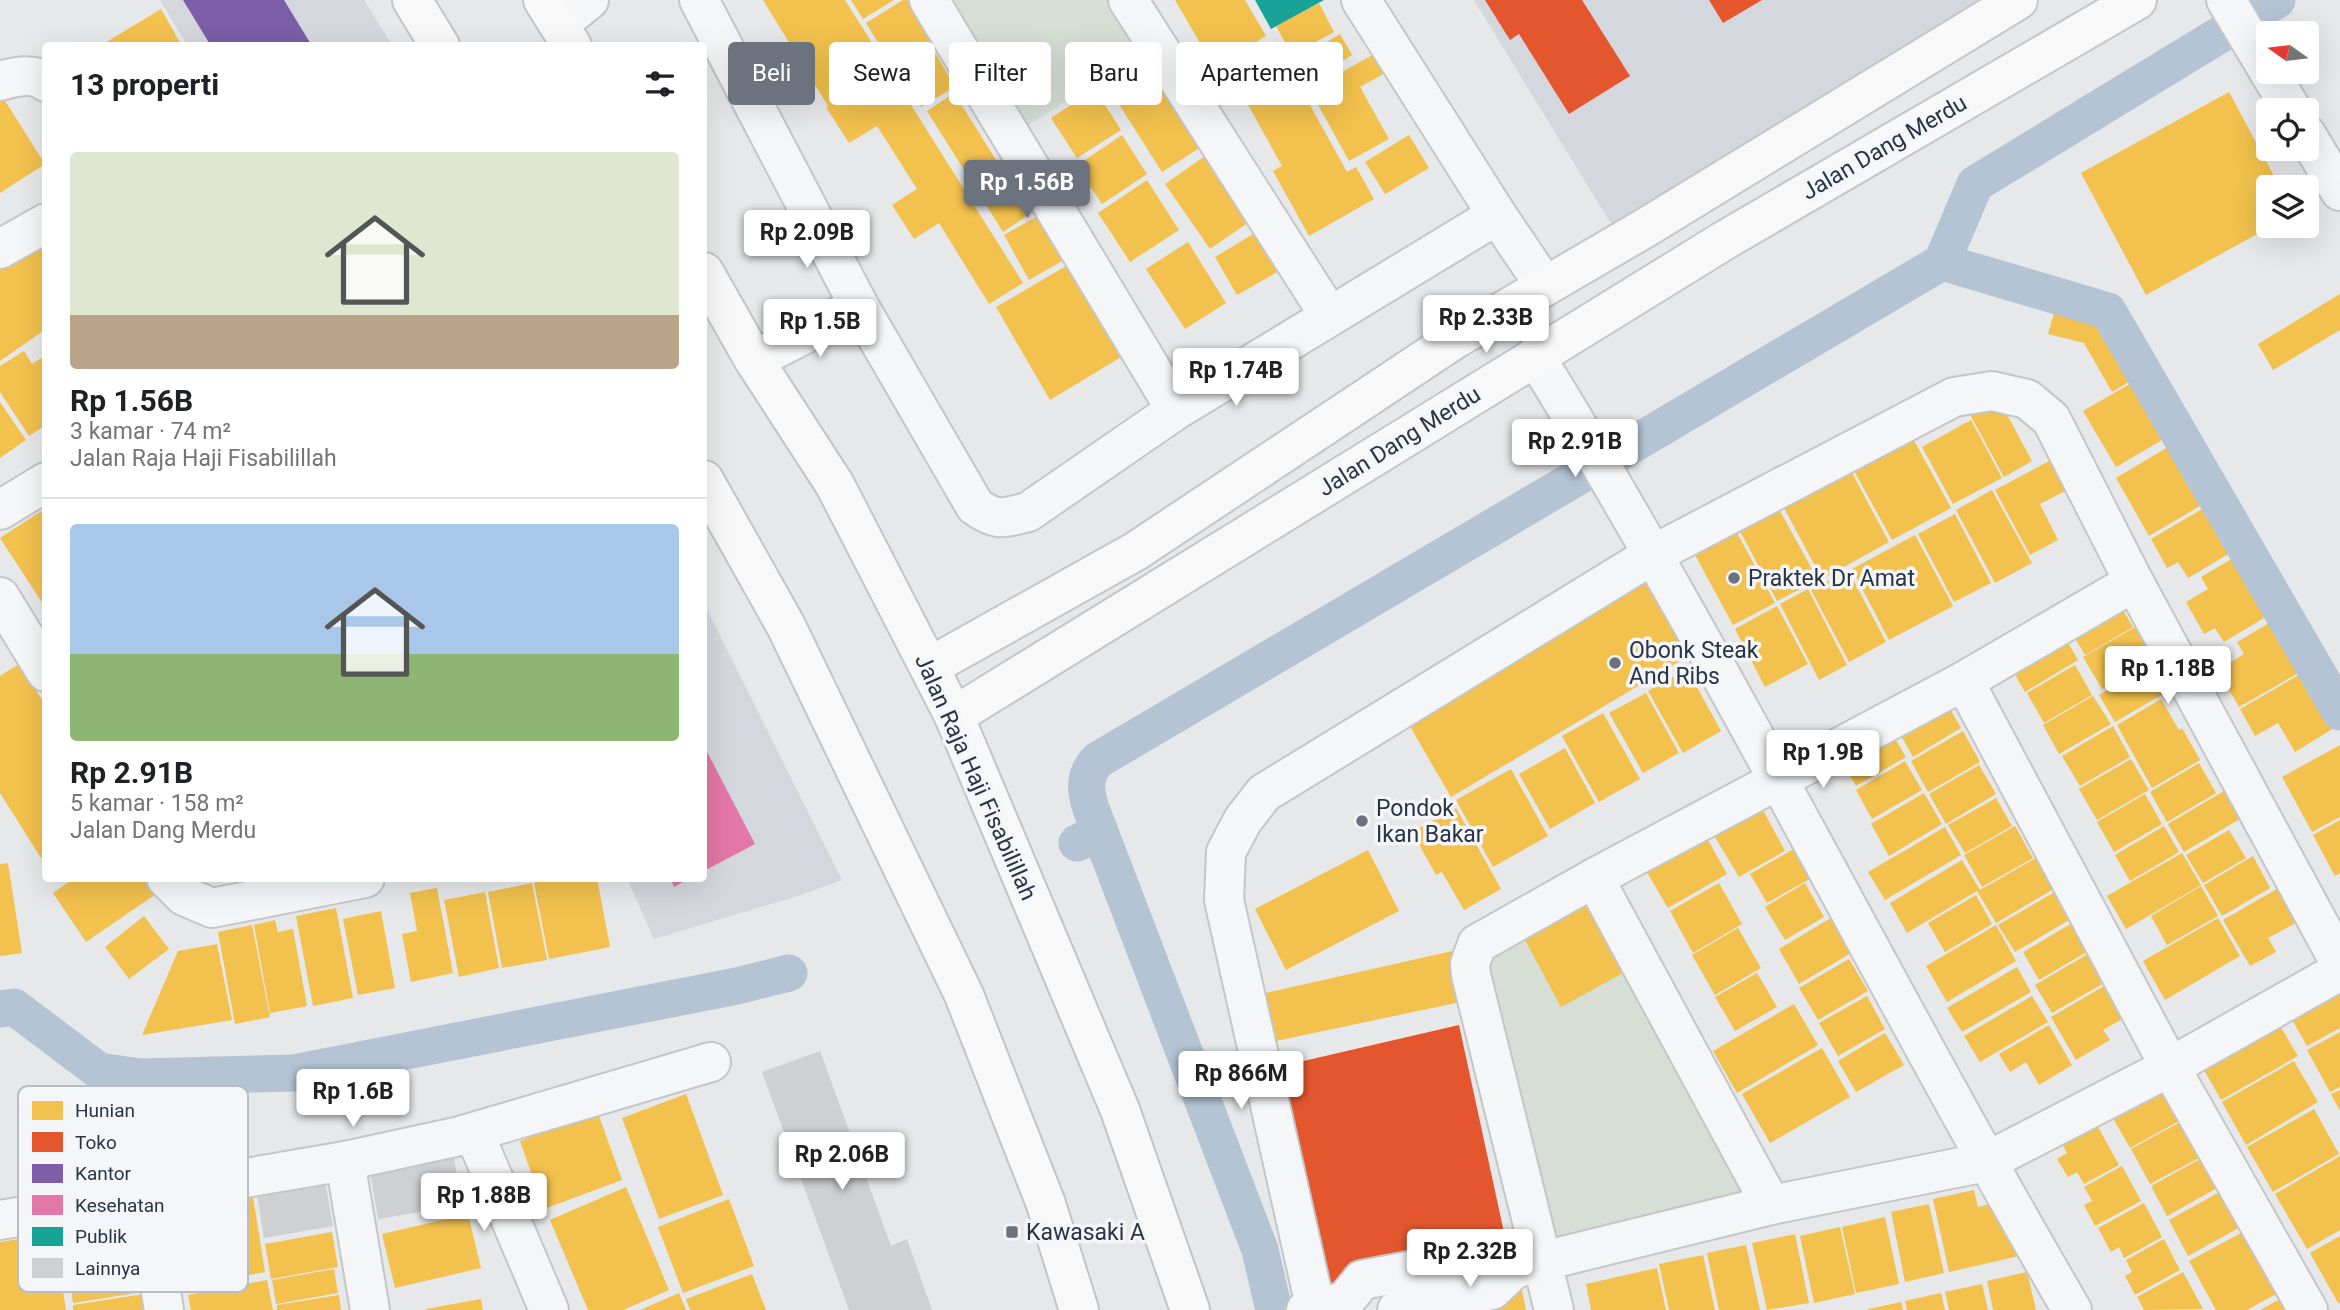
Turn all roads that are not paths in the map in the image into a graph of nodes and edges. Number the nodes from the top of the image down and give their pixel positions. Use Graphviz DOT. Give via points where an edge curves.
graph roads {
  1 [pos="412,0"];
  2 [pos="589,0"];
  3 [pos="699,0"];
  4 [pos="929,0"];
  5 [pos="1128,0"];
  6 [pos="1361,0"];
  7 [pos="2018,0"];
  8 [pos="2137,0"];
  9 [pos="2228,3"];
  10 [pos="558,23"];
  11 [pos="438,42"];
  12 [pos="2256,50"];
  13 [pos="42,79"];
  14 [pos="0,81"];
  15 [pos="2319,156"];
  16 [pos="2340,191"];
  17 [pos="1497,215"];
  18 [pos="42,225"];
  19 [pos="0,249"];
  20 [pos="707,277"];
  21 [pos="1545,286"];
  22 [pos="859,306"];
  23 [pos="1329,315"];
  24 [pos="1535,356"];
  25 [pos="754,360"];
  26 [pos="1176,410"];
  27 [pos="42,484"];
  28 [pos="707,485"];
  29 [pos="0,510"];
  30 [pos="1654,554"];
  31 [pos="1095,574"];
  32 [pos="2134,582"];
  33 [pos="0,597"];
  34 [pos="1116,617"];
  35 [pos="42,665"];
  36 [pos="929,667"];
  37 [pos="1964,681"];
  38 [pos="954,716"];
  39 [pos="1778,780"];
  40 [pos="1594,878"];
  41 [pos="170,882"];
  42 [pos="331,882"];
  43 [pos="297,886"];
  44 [pos="2340,963"];
  45 [pos="2340,971"];
  46 [pos="712,1062"];
  47 [pos="2170,1067"];
  48 [pos="474,1133"];
  49 [pos="345,1161"];
  50 [pos="1986,1162"];
  51 [pos="248,1177"];
  52 [pos="1771,1205"];
  53 [pos="18,1217"];
  54 [pos="0,1220"];
  55 [pos="1528,1265"];
  56 [pos="161,1292"];
  57 [pos="1329,1308"];
  58 [pos="164,1310"];
  59 [pos="370,1310"];
  60 [pos="549,1310"];
  61 [pos="1079,1310"];
  62 [pos="1190,1310"];
  63 [pos="1397,1310"];
  64 [pos="1554,1310"];
  65 [pos="2072,1310"];
  66 [pos="2308,1310"];
  1 -- 11 [label="main road"];
  2 -- 10 [label="street"];
  3 -- 22 [label="street"];
  4 -- 26 [label="street"];
  5 -- 23 [label="street"];
  6 -- 17 [label="street"];
  7 -- 21 [label="main road"];
  8 -- 24 [label="main road, Jalan Dang Merdu"];
  9 -- 12 [label="street"];
  13 -- 14 [label="street" via="23,76"];
  15 -- 16 [label="street"];
  17 -- 21 [label="street"];
  17 -- 23 [label="street"];
  18 -- 19 [label="street"];
  20 -- 25 [label="main road, Jalan Raja Haji Fisabilillah"];
  21 -- 31 [label="main road" via="1455,339"];
  22 -- 25 [label="street"];
  22 -- 26 [label="street" via="975,506 990,517 1028,512"];
  23 -- 26 [label="street"];
  24 -- 30 [label="street"];
  24 -- 34 [label="main road, Jalan Dang Merdu"];
  25 -- 36 [label="main road, Jalan Raja Haji Fisabilillah" via="835,485"];
  27 -- 29 [label="street"];
  28 -- 61 [label="main road" via="786,626 964,995 1045,1203"];
  30 -- 32 [label="street" via="1954,397 1992,391 2027,398 2051,419"];
  30 -- 39 [label="street"];
  30 -- 57 [label="street" via="1264,793 1226,852 1224,900"];
  31 -- 34 [label="main road" via="1087,588 1089,605"];
  31 -- 36 [label="main road"];
  32 -- 37 [label="street"];
  32 -- 44 [label="street"];
  33 -- 35 [label="street"];
  34 -- 38 [label="main road, Jalan Dang Merdu"];
  36 -- 38 [label="main road, Jalan Raja Haji Fisabilillah"];
  37 -- 39 [label="street"];
  37 -- 47 [label="street"];
  38 -- 62 [label="main road, Jalan Raja Haji Fisabilillah" via="1120,1110"];
  39 -- 40 [label="street"];
  39 -- 50 [label="street"];
  40 -- 52 [label="street"];
  40 -- 55 [label="street" via="1480,941 1470,964"];
  41 -- 43 [label="street" via="184,896 212,908"];
  42 -- 43 [label="street"];
  45 -- 47 [label="street"];
  46 -- 48 [label="street"];
  47 -- 50 [label="street"];
  47 -- 66 [label="street"];
  48 -- 49 [label="street"];
  48 -- 60 [label="street"];
  49 -- 51 [label="street"];
  49 -- 59 [label="street"];
  50 -- 52 [label="street"];
  50 -- 65 [label="street"];
  52 -- 55 [label="street"];
  53 -- 54 [label="street"];
  55 -- 57 [label="street" via="1482,1257 1362,1280"];
  55 -- 63 [label="street" via="1492,1290"];
  55 -- 64 [label="street"];
  56 -- 58 [label="street"];
}
